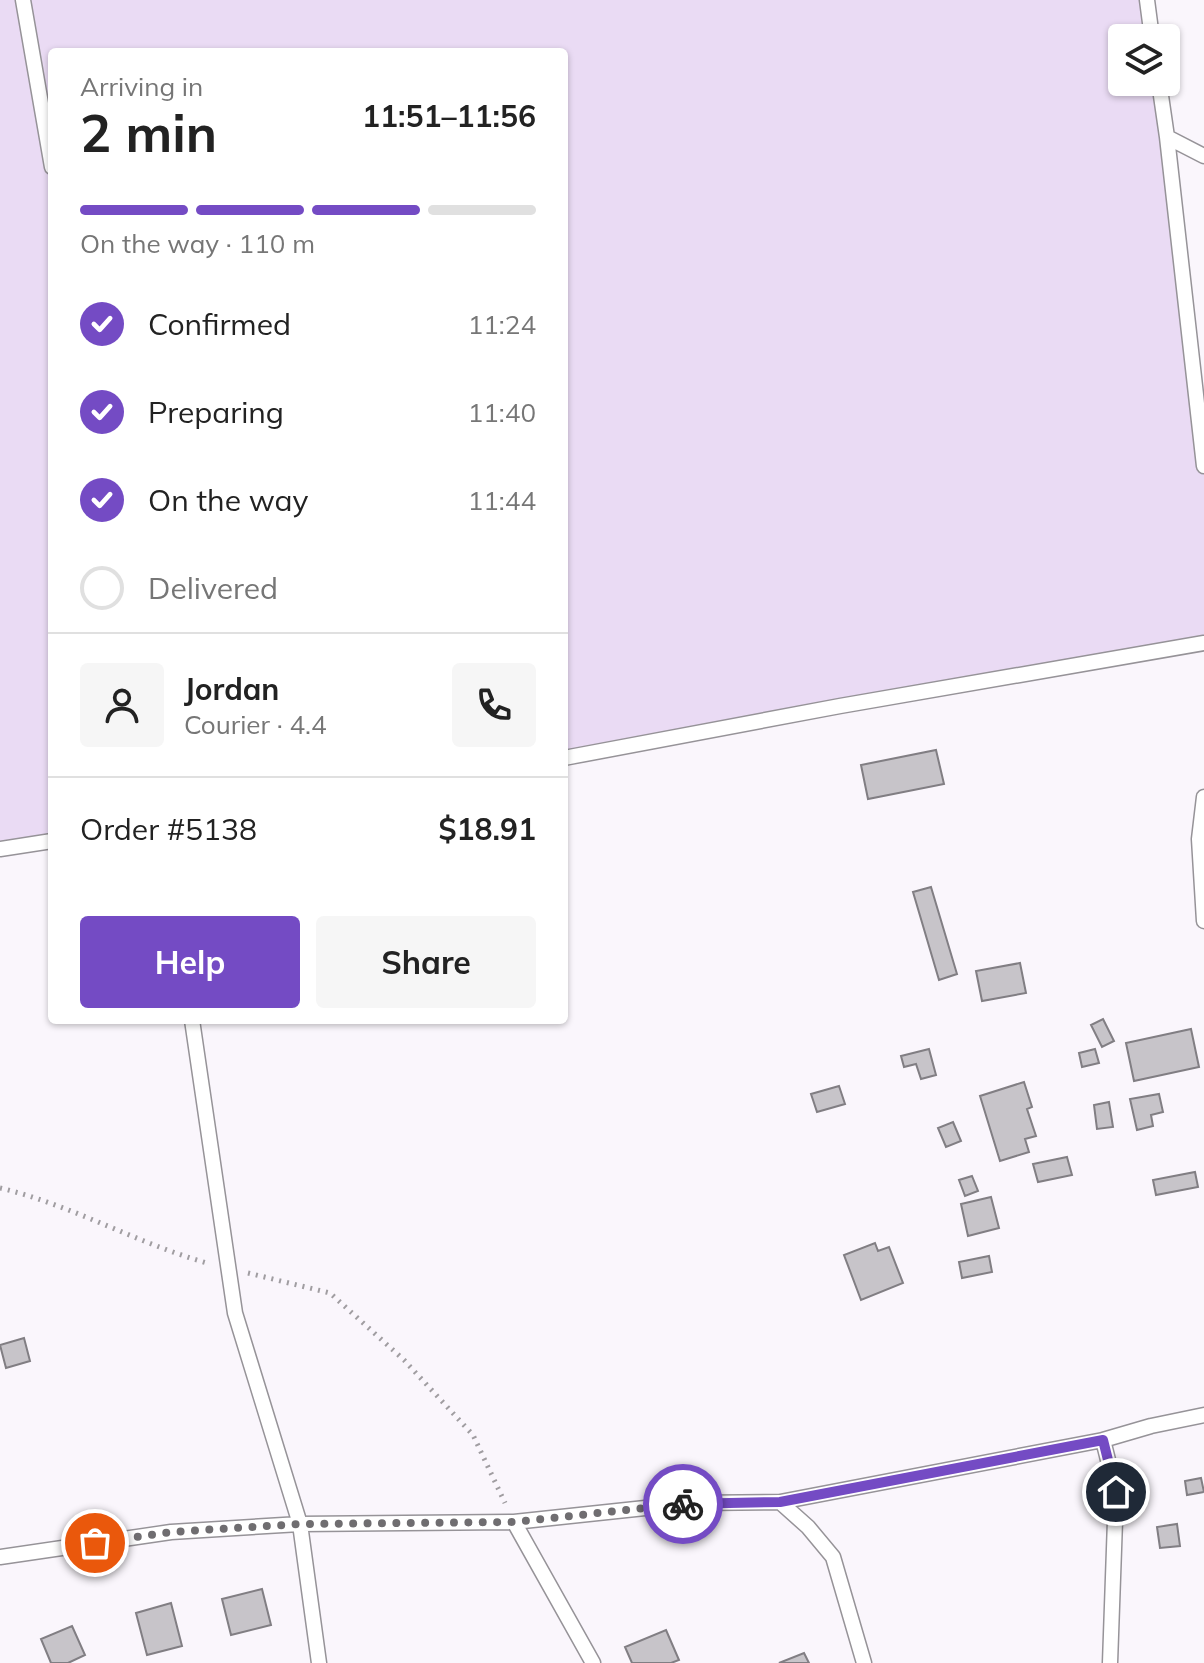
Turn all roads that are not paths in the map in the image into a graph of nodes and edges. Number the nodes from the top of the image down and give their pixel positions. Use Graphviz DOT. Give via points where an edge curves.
graph roads {
  1 [pos="23,0"];
  2 [pos="1147,0"];
  3 [pos="1150,24"];
  4 [pos="1161,96"];
  5 [pos="1167,137"];
  6 [pos="48,144"];
  7 [pos="1204,156"];
  8 [pos="1204,466"];
  9 [pos="1204,643"];
  10 [pos="568,757"];
  11 [pos="1204,797"];
  12 [pos="48,842"];
  13 [pos="0,849"];
  14 [pos="1204,921"];
  15 [pos="193,1024"];
  16 [pos="1204,1415"];
  17 [pos="1103,1440"];
  18 [pos="780,1502"];
  19 [pos="514,1522"];
  20 [pos="300,1524"];
  21 [pos="0,1557"];
  22 [pos="319,1663"];
  23 [pos="593,1663"];
  24 [pos="864,1663"];
  25 [pos="1110,1663"];
  1 -- 6 [label="lane"];
  2 -- 3 [label="lane"];
  4 -- 5 [label="lane"];
  5 -- 7 [label="lane"];
  5 -- 8 [label="lane"];
  9 -- 10 [label="lane"];
  11 -- 14 [label="lane" via="1199,839"];
  12 -- 13 [label="lane"];
  15 -- 20 [label="lane" via="235,1313"];
  16 -- 17 [label="lane"];
  17 -- 18 [label="lane"];
  17 -- 25 [label="lane" via="1116,1492"];
  18 -- 19 [label="lane" via="692,1503"];
  18 -- 24 [label="lane" via="833,1557"];
  19 -- 20 [label="lane"];
  19 -- 23 [label="lane"];
  20 -- 21 [label="lane" via="171,1532"];
  20 -- 22 [label="lane"];
}
